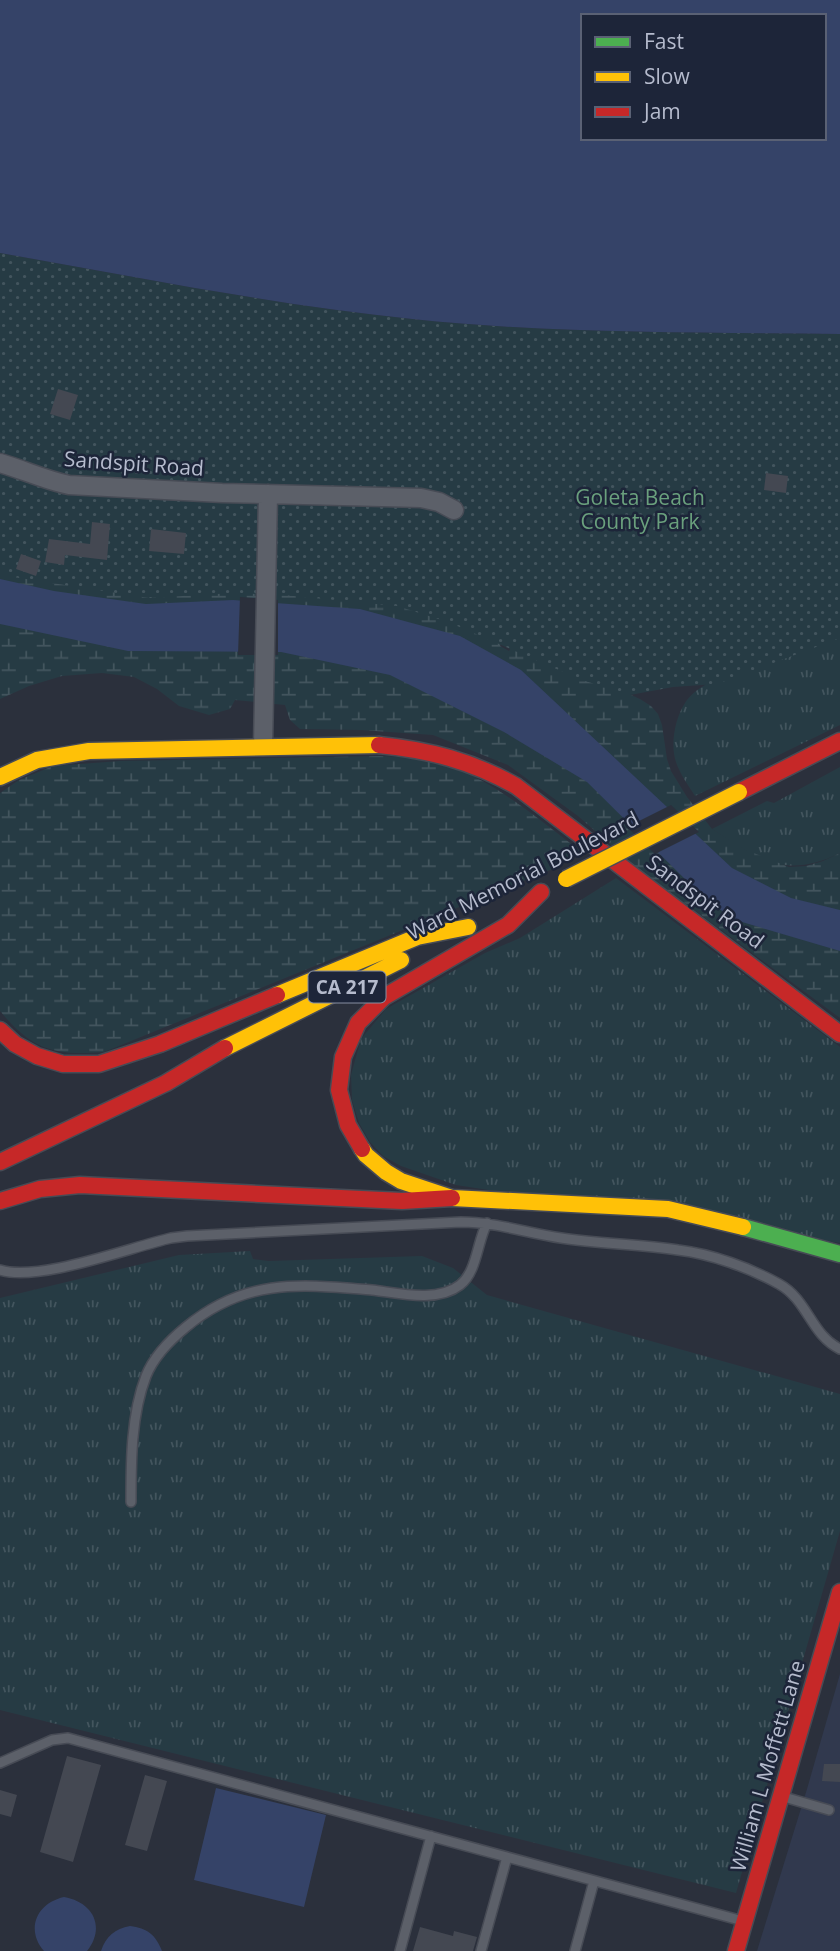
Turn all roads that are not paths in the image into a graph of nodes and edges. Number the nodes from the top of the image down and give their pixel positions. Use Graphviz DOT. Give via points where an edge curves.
graph roads {
  1 [pos="0,463"];
  2 [pos="268,494"];
  3 [pos="454,510"];
  4 [pos="840,741"];
  5 [pos="263,746"];
  6 [pos="0,777"];
  7 [pos="541,892"];
  8 [pos="480,921"];
  9 [pos="0,1030"];
  10 [pos="840,1034"];
  11 [pos="225,1048"];
  12 [pos="11,1139"];
  13 [pos="0,1162"];
  14 [pos="452,1198"];
  15 [pos="0,1200"];
  16 [pos="487,1223"];
  17 [pos="840,1254"];
  18 [pos="0,1270"];
  19 [pos="840,1349"];
  20 [pos="131,1502"];
  21 [pos="840,1592"];
  22 [pos="0,1763"];
  23 [pos="782,1796"];
  24 [pos="829,1810"];
  25 [pos="431,1836"];
  26 [pos="507,1857"];
  27 [pos="594,1881"];
  28 [pos="745,1922"];
  29 [pos="400,1951"];
  30 [pos="481,1951"];
  31 [pos="575,1951"];
  32 [pos="736,1951"];
  1 -- 2 [label="street, Sandspit Road" via="69,485"];
  2 -- 3 [label="street, Sandspit Road" via="421,498"];
  2 -- 5 [label="street"];
  4 -- 7 [label="main road, Ward Memorial Boulevard / CA 217, bridge"];
  5 -- 6 [label="main road, Sandspit Road" via="73,752 38,758"];
  5 -- 10 [label="main road, Sandspit Road" via="418,748 488,769"];
  7 -- 8 [label="main road, Ward Memorial Boulevard / CA 217"];
  7 -- 14 [label="main road" via="508,925 374,1005 358,1023 343,1057 339,1080 343,1111 366,1155 401,1181"];
  8 -- 9 [label="main road" via="417,937 160,1044 99,1064 63,1064 37,1056"];
  8 -- 11 [label="main road, Ward Memorial Boulevard / CA 217"];
  11 -- 12 [label="main road, Ward Memorial Boulevard / CA 217"];
  11 -- 13 [label="main road, Ward Memorial Boulevard / CA 217" via="166,1083"];
  14 -- 15 [label="main road" via="402,1201 80,1185"];
  14 -- 17 [label="main road" via="668,1209"];
  16 -- 18 [label="lane" via="187,1236 41,1272"];
  16 -- 19 [label="lane" via="563,1239 680,1250 741,1268 794,1294 818,1333"];
  16 -- 20 [label="lane" via="467,1277 452,1290 419,1295 329,1287 272,1288 225,1300 195,1320 166,1345 141,1391 133,1440"];
  21 -- 23 [label="main road, William L Moffett Lane"];
  22 -- 25 [label="lane" via="52,1740 68,1738"];
  23 -- 24 [label="lane"];
  23 -- 28 [label="main road, William L Moffett Lane"];
  25 -- 26 [label="lane"];
  25 -- 29 [label="lane"];
  26 -- 27 [label="lane"];
  26 -- 30 [label="lane"];
  27 -- 28 [label="lane"];
  27 -- 31 [label="lane"];
  28 -- 32 [label="main road, William L Moffett Lane"];
}
